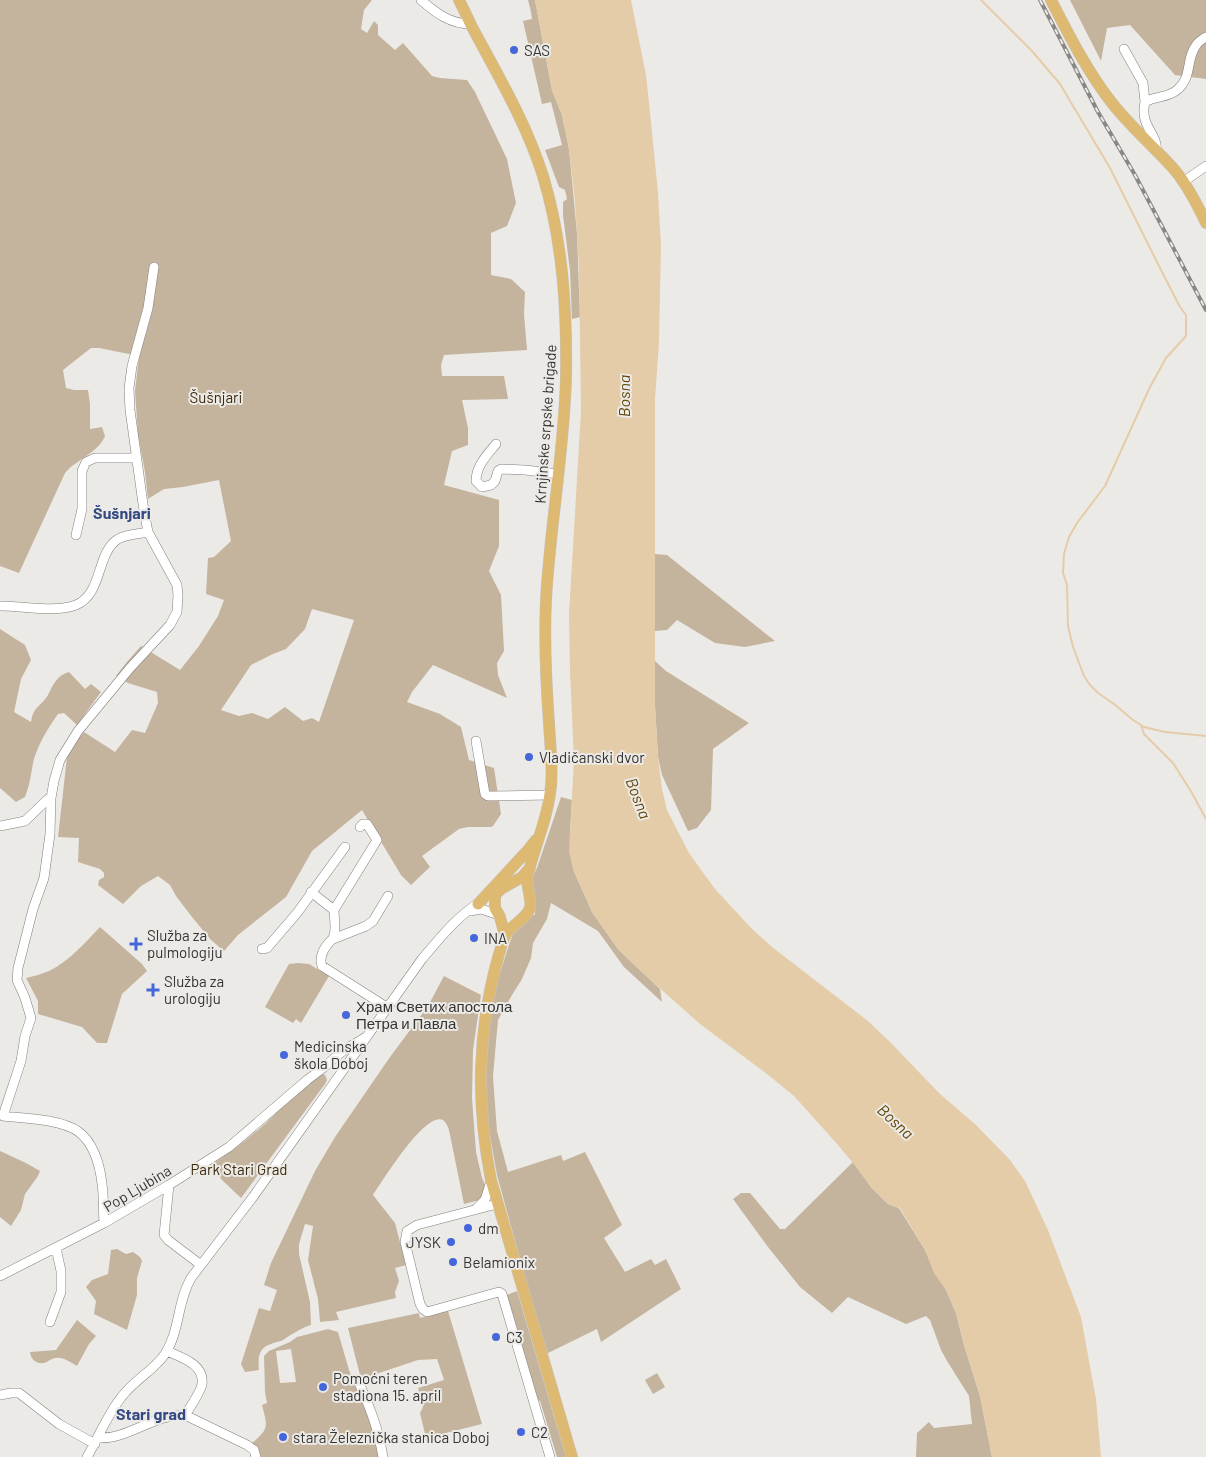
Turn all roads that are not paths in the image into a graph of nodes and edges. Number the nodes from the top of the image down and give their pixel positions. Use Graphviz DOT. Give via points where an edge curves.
graph roads {
  1 [pos="421,0"];
  2 [pos="459,0"];
  3 [pos="1051,0"];
  4 [pos="471,24"];
  5 [pos="1206,37"];
  6 [pos="1124,49"];
  7 [pos="1144,102"];
  8 [pos="1156,151"];
  9 [pos="1206,166"];
  10 [pos="1183,182"];
  11 [pos="1206,223"];
  12 [pos="154,267"];
  13 [pos="496,444"];
  14 [pos="136,458"];
  15 [pos="558,474"];
  16 [pos="148,532"];
  17 [pos="76,535"];
  18 [pos="0,606"];
  19 [pos="476,741"];
  20 [pos="550,794"];
  21 [pos="51,798"];
  22 [pos="0,826"];
  23 [pos="360,827"];
  24 [pos="541,832"];
  25 [pos="346,847"];
  26 [pos="530,868"];
  27 [pos="509,885"];
  28 [pos="312,892"];
  29 [pos="498,892"];
  30 [pos="528,893"];
  31 [pos="388,896"];
  32 [pos="478,904"];
  33 [pos="334,910"];
  34 [pos="465,913"];
  35 [pos="500,916"];
  36 [pos="521,919"];
  37 [pos="505,936"];
  38 [pos="333,939"];
  39 [pos="262,949"];
  40 [pos="388,1008"];
  41 [pos="367,1036"];
  42 [pos="347,1064"];
  43 [pos="323,1068"];
  44 [pos="336,1080"];
  45 [pos="1,1116"];
  46 [pos="491,1180"];
  47 [pos="169,1185"];
  48 [pos="497,1204"];
  49 [pos="475,1209"];
  50 [pos="104,1223"];
  51 [pos="56,1248"];
  52 [pos="202,1265"];
  53 [pos="0,1276"];
  54 [pos="50,1322"];
  55 [pos="167,1351"];
  56 [pos="359,1383"];
  57 [pos="0,1395"];
  58 [pos="185,1416"];
  59 [pos="96,1441"];
  60 [pos="87,1457"];
  61 [pos="256,1457"];
  62 [pos="382,1457"];
  63 [pos="550,1457"];
  64 [pos="572,1457"];
  1 -- 4 [label="street" via="449,21"];
  2 -- 4 [label="main road, Krnjinske srpske brigade"];
  3 -- 8 [label="main road" via="1092,75 1124,118"];
  4 -- 15 [label="main road, Krnjinske srpske brigade" via="529,138 554,219 566,319 566,380"];
  5 -- 7 [label="street" via="1197,44 1190,58 1182,86 1171,95"];
  6 -- 7 [label="street" via="1143,83"];
  7 -- 8 [label="street" via="1144,119 1156,142"];
  8 -- 10 [label="main road"];
  9 -- 10 [label="street"];
  10 -- 11 [label="main road"];
  12 -- 14 [label="street" via="129,388"];
  13 -- 15 [label="street" via="477,471 476,481 482,487 491,485 501,469"];
  14 -- 16 [label="street"];
  14 -- 17 [label="street" via="95,458 86,462 82,471 82,509"];
  15 -- 20 [label="main road, Krnjinske srpske brigade" via="546,603"];
  16 -- 18 [label="street" via="126,536 112,544 92,590 87,598 74,606"];
  16 -- 21 [label="street" via="177,585 177,612 170,625 73,737 60,760"];
  19 -- 20 [label="street" via="485,794"];
  20 -- 24 [label="main road, Krnjinske srpske brigade"];
  21 -- 22 [label="street" via="24,821"];
  21 -- 45 [label="street" via="44,878 33,909 17,980 31,1018 21,1061"];
  23 -- 33 [label="street" via="367,824 377,840"];
  24 -- 26 [label="main road, Krnjinske srpske brigade"];
  24 -- 32 [label="main road"];
  25 -- 28 [label="street"];
  26 -- 27 [label="main road"];
  26 -- 30 [label="main road, Krnjinske srpske brigade"];
  27 -- 29 [label="main road"];
  27 -- 30 [label="main road" via="522,887"];
  28 -- 33 [label="street"];
  28 -- 39 [label="street" via="288,925 267,948"];
  29 -- 32 [label="street"];
  29 -- 35 [label="main road" via="494,908"];
  30 -- 36 [label="main road" via="530,907"];
  31 -- 38 [label="street" via="366,926"];
  32 -- 34 [label="street"];
  33 -- 38 [label="street"];
  34 -- 35 [label="street" via="481,909"];
  34 -- 40 [label="street" via="426,954"];
  35 -- 36 [label="main road" via="510,921"];
  35 -- 37 [label="main road"];
  36 -- 37 [label="main road"];
  37 -- 46 [label="main road" via="488,998 480,1077 483,1134"];
  38 -- 40 [label="street" via="326,945 320,960 322,966"];
  40 -- 41 [label="street"];
  41 -- 42 [label="street"];
  41 -- 43 [label="street, Pop Ljubina"];
  42 -- 43 [label="street" via="337,1063"];
  42 -- 44 [label="street"];
  43 -- 44 [label="street" via="332,1072"];
  43 -- 47 [label="street, Pop Ljubina" via="229,1147"];
  44 -- 52 [label="street"];
  45 -- 50 [label="street" via="56,1123 78,1131 86,1139 100,1172"];
  46 -- 48 [label="main road"];
  46 -- 49 [label="street" via="485,1200"];
  47 -- 50 [label="street, Pop Ljubina"];
  47 -- 52 [label="street" via="164,1235"];
  48 -- 49 [label="street"];
  48 -- 64 [label="main road"];
  49 -- 63 [label="street" via="417,1225 407,1231 405,1242 420,1304 427,1312 501,1293"];
  50 -- 51 [label="street, Pop Ljubina"];
  51 -- 53 [label="street, Pop Ljubina"];
  51 -- 54 [label="street" via="61,1292"];
  52 -- 55 [label="street" via="185,1289"];
  55 -- 58 [label="street" via="191,1363 200,1372 202,1386"];
  55 -- 59 [label="street" via="122,1395"];
  56 -- 62 [label="street" via="378,1431"];
  57 -- 59 [label="street" via="19,1393 59,1424"];
  58 -- 59 [label="street" via="174,1416"];
  58 -- 61 [label="street" via="247,1444"];
  59 -- 60 [label="street"];
}
